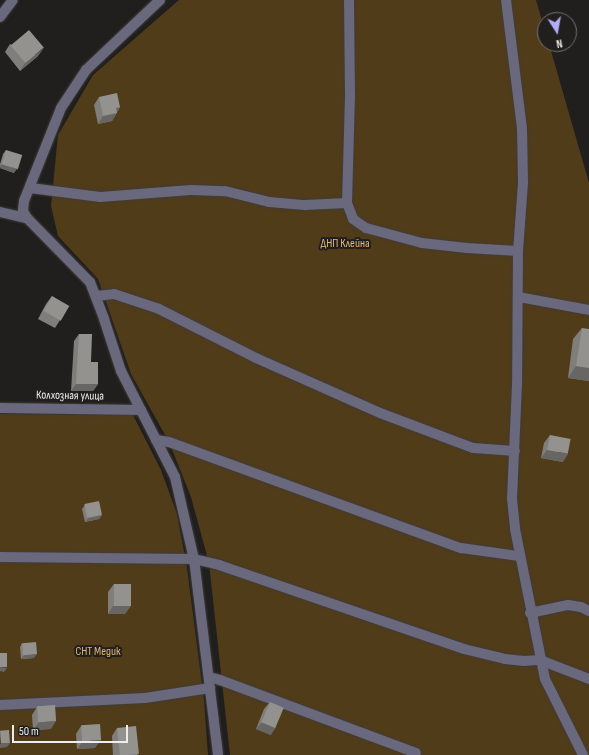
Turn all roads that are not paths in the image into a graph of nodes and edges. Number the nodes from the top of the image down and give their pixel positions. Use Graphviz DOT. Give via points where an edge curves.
graph roads {
  1 [pos="13,0"];
  2 [pos="160,0"];
  3 [pos="349,0"];
  4 [pos="506,0"];
  5 [pos="0,17"];
  6 [pos="30,188"];
  7 [pos="347,203"];
  8 [pos="0,212"];
  9 [pos="27,218"];
  10 [pos="518,251"];
  11 [pos="96,296"];
  12 [pos="519,297"];
  13 [pos="589,310"];
  14 [pos="0,408"];
  15 [pos="141,410"];
  16 [pos="156,440"];
  17 [pos="515,451"];
  18 [pos="519,556"];
  19 [pos="0,557"];
  20 [pos="194,559"];
  21 [pos="589,611"];
  22 [pos="530,613"];
  23 [pos="540,660"];
  24 [pos="589,678"];
  25 [pos="210,683"];
  26 [pos="0,705"];
  27 [pos="416,753"];
  28 [pos="218,755"];
  29 [pos="583,755"];
  1 -- 5 [label="street"];
  2 -- 6 [label="street" via="86,70 61,108"];
  3 -- 7 [label="street"];
  4 -- 10 [label="street" via="522,129 523,183"];
  6 -- 7 [label="street" via="100,198 191,190 225,191 269,202 305,205"];
  6 -- 9 [label="street" via="23,210"];
  7 -- 10 [label="street" via="353,219 366,228 422,243"];
  8 -- 9 [label="street"];
  9 -- 11 [label="street" via="90,282"];
  10 -- 12 [label="street"];
  11 -- 15 [label="street" via="120,371"];
  11 -- 17 [label="street" via="114,294 159,308 256,358 380,413 473,448"];
  12 -- 13 [label="street"];
  12 -- 17 [label="street"];
  14 -- 15 [label="street, Колхозная улица"];
  15 -- 16 [label="street"];
  16 -- 18 [label="street" via="169,442 461,548"];
  16 -- 20 [label="street" via="175,477"];
  17 -- 18 [label="street" via="512,499"];
  18 -- 22 [label="street"];
  19 -- 20 [label="street"];
  20 -- 23 [label="street" via="464,649 505,659"];
  20 -- 25 [label="street"];
  21 -- 22 [label="street" via="568,605"];
  22 -- 23 [label="street"];
  23 -- 24 [label="street"];
  23 -- 29 [label="street" via="553,697"];
  25 -- 26 [label="street" via="145,698"];
  25 -- 27 [label="street" via="228,682"];
  25 -- 28 [label="street"];
}
